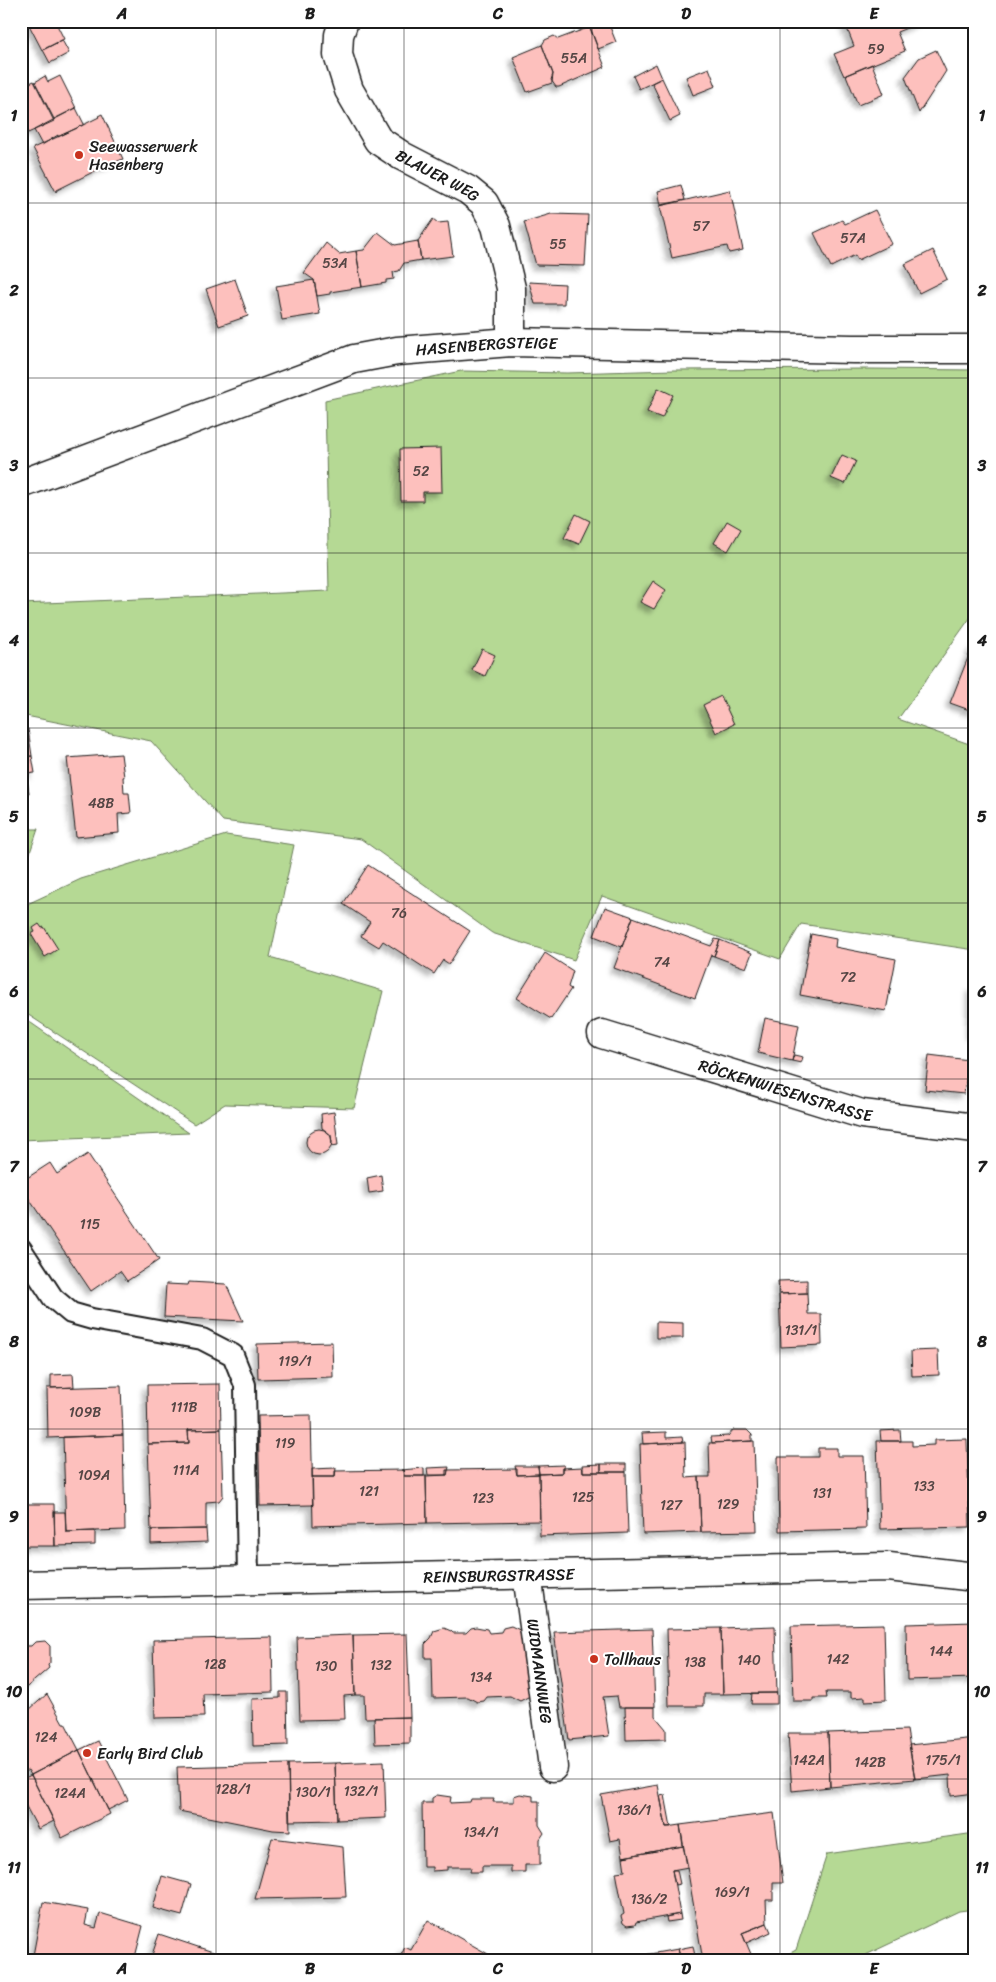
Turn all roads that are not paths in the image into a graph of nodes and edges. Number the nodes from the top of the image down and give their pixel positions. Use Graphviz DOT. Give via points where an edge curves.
graph roads {
  1 [pos="344,21"];
  2 [pos="512,342"];
  3 [pos="975,349"];
  4 [pos="21,484"];
  5 [pos="602,1034"];
  6 [pos="975,1128"];
  7 [pos="21,1249"];
  8 [pos="527,1574"];
  9 [pos="975,1577"];
  10 [pos="248,1580"];
  11 [pos="21,1585"];
  12 [pos="553,1767"];
  1 -- 2 [label="street, BLAUER WEG" via="338,55 349,90 378,140 468,190 484,203 496,226 511,288"];
  2 -- 3 [label="street, HASENBERGSTEIGE"];
  2 -- 4 [label="street, HASENBERGSTEIGE" via="397,351 354,359"];
  5 -- 6 [label="street, RÖCKENWIESENSTRASSE" via="862,1114"];
  7 -- 10 [label="lane" via="53,1298 72,1313 92,1320 202,1339 233,1355 245,1385"];
  8 -- 9 [label="street, REINSBURGSTRASSE" via="889,1567"];
  8 -- 10 [label="street, REINSBURGSTRASSE"];
  8 -- 12 [label="street, WIDMANNWEG"];
  10 -- 11 [label="street, REINSBURGSTRASSE"];
}
